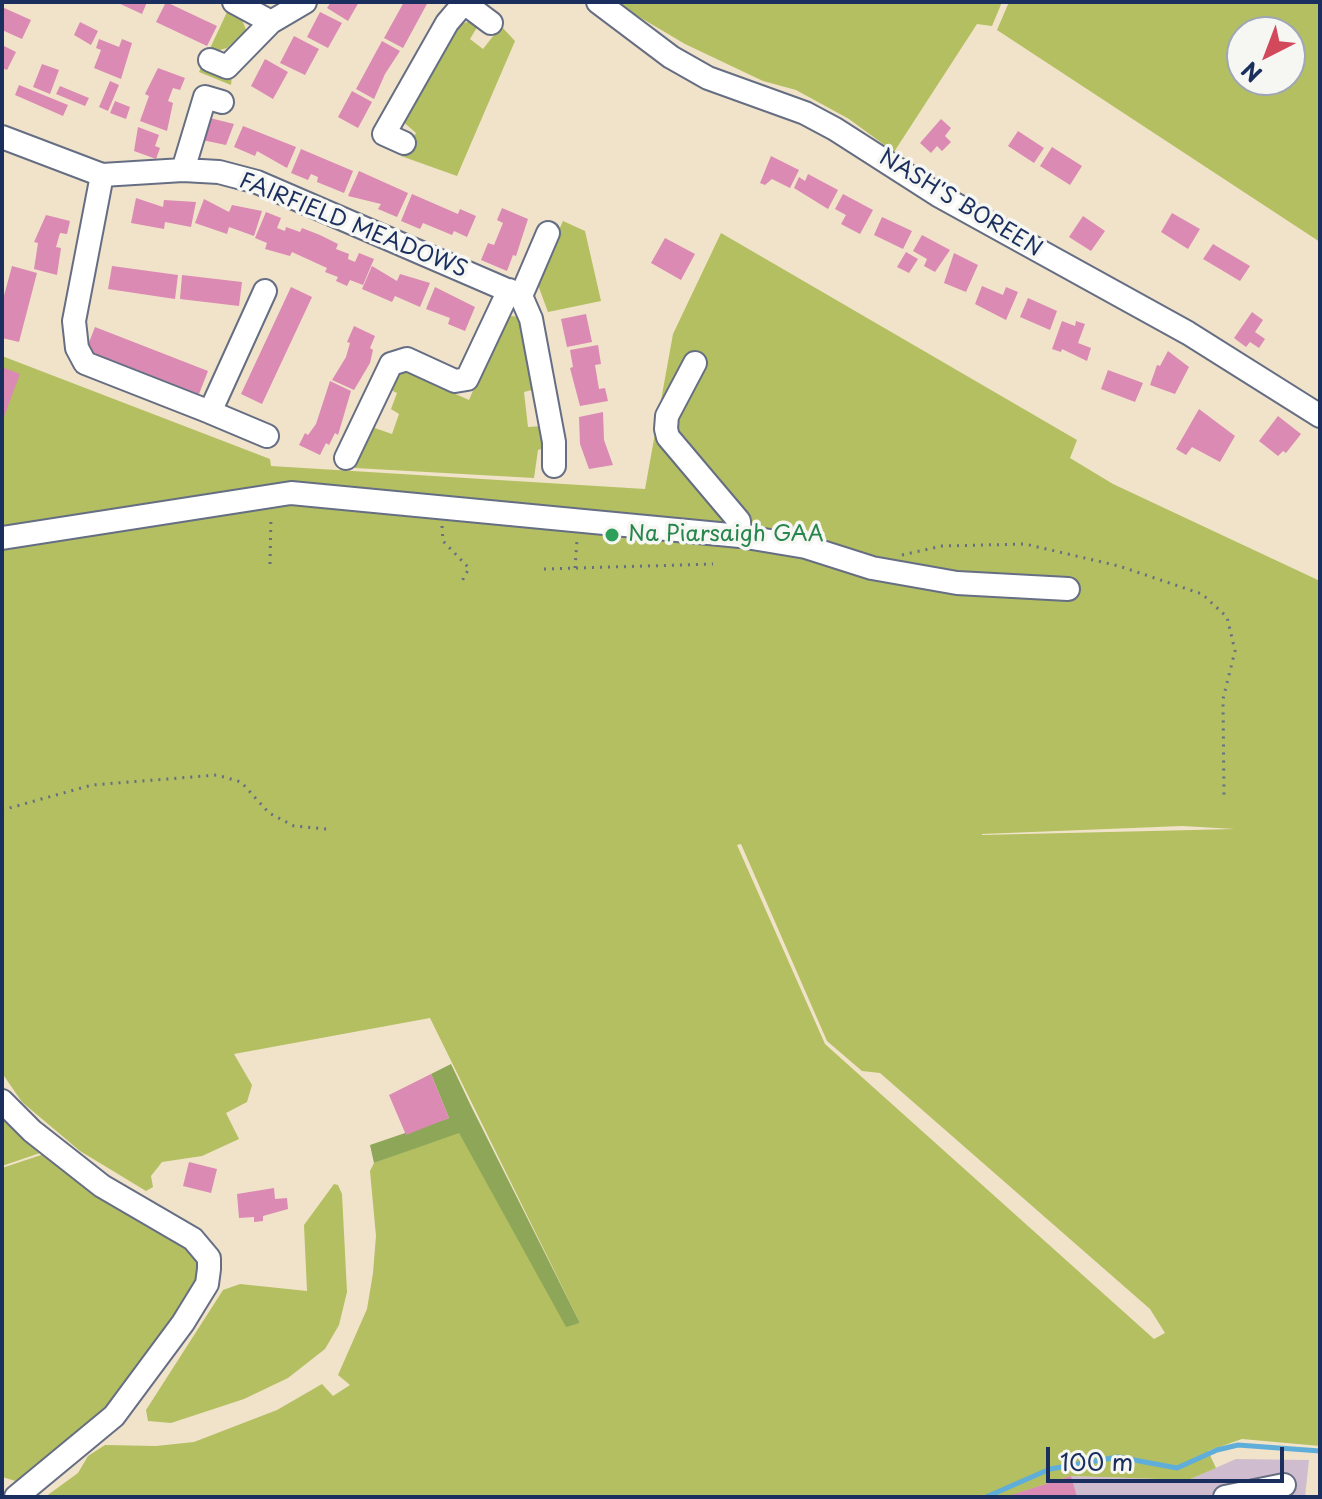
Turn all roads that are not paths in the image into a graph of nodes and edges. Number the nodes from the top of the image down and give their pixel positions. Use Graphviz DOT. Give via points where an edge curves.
graph roads {
  1 [pos="235,2"];
  2 [pos="305,2"];
  3 [pos="464,2"];
  4 [pos="598,2"];
  5 [pos="271,22"];
  6 [pos="491,23"];
  7 [pos="210,60"];
  8 [pos="222,102"];
  9 [pos="2,137"];
  10 [pos="404,143"];
  11 [pos="183,170"];
  12 [pos="102,175"];
  13 [pos="548,233"];
  14 [pos="265,291"];
  15 [pos="515,293"];
  16 [pos="695,363"];
  17 [pos="210,412"];
  18 [pos="1320,416"];
  19 [pos="267,436"];
  20 [pos="346,458"];
  21 [pos="554,466"];
  22 [pos="740,536"];
  23 [pos="2,538"];
  24 [pos="1068,589"];
  25 [pos="2,1101"];
  26 [pos="1284,1485"];
  27 [pos="16,1497"];
  28 [pos="1225,1497"];
  1 -- 5 [label="street"];
  2 -- 5 [label="street"];
  3 -- 6 [label="street"];
  3 -- 10 [label="street" via="384,134"];
  4 -- 18 [label="street, NASH'S BOREEN" via="671,57 708,78 835,129 938,195 1188,333"];
  5 -- 7 [label="street" via="227,67"];
  8 -- 11 [label="street" via="205,97"];
  9 -- 12 [label="street, FAIRFIELD MEADOWS"];
  11 -- 12 [label="street, FAIRFIELD MEADOWS"];
  11 -- 15 [label="street, FAIRFIELD MEADOWS" via="257,182"];
  12 -- 17 [label="street" via="74,321 79,356"];
  13 -- 15 [label="street"];
  14 -- 17 [label="street" via="236,333"];
  15 -- 20 [label="street" via="467,379 455,381 407,359 396,360 377,412"];
  15 -- 21 [label="street" via="531,319"];
  16 -- 22 [label="street" via="667,416 668,437 739,521"];
  17 -- 19 [label="street"];
  22 -- 23 [label="street" via="291,493"];
  22 -- 24 [label="street" via="957,583"];
  25 -- 27 [label="street" via="90,1177 193,1239 209,1258 207,1284 123,1405"];
  26 -- 28 [label="street"];
}
